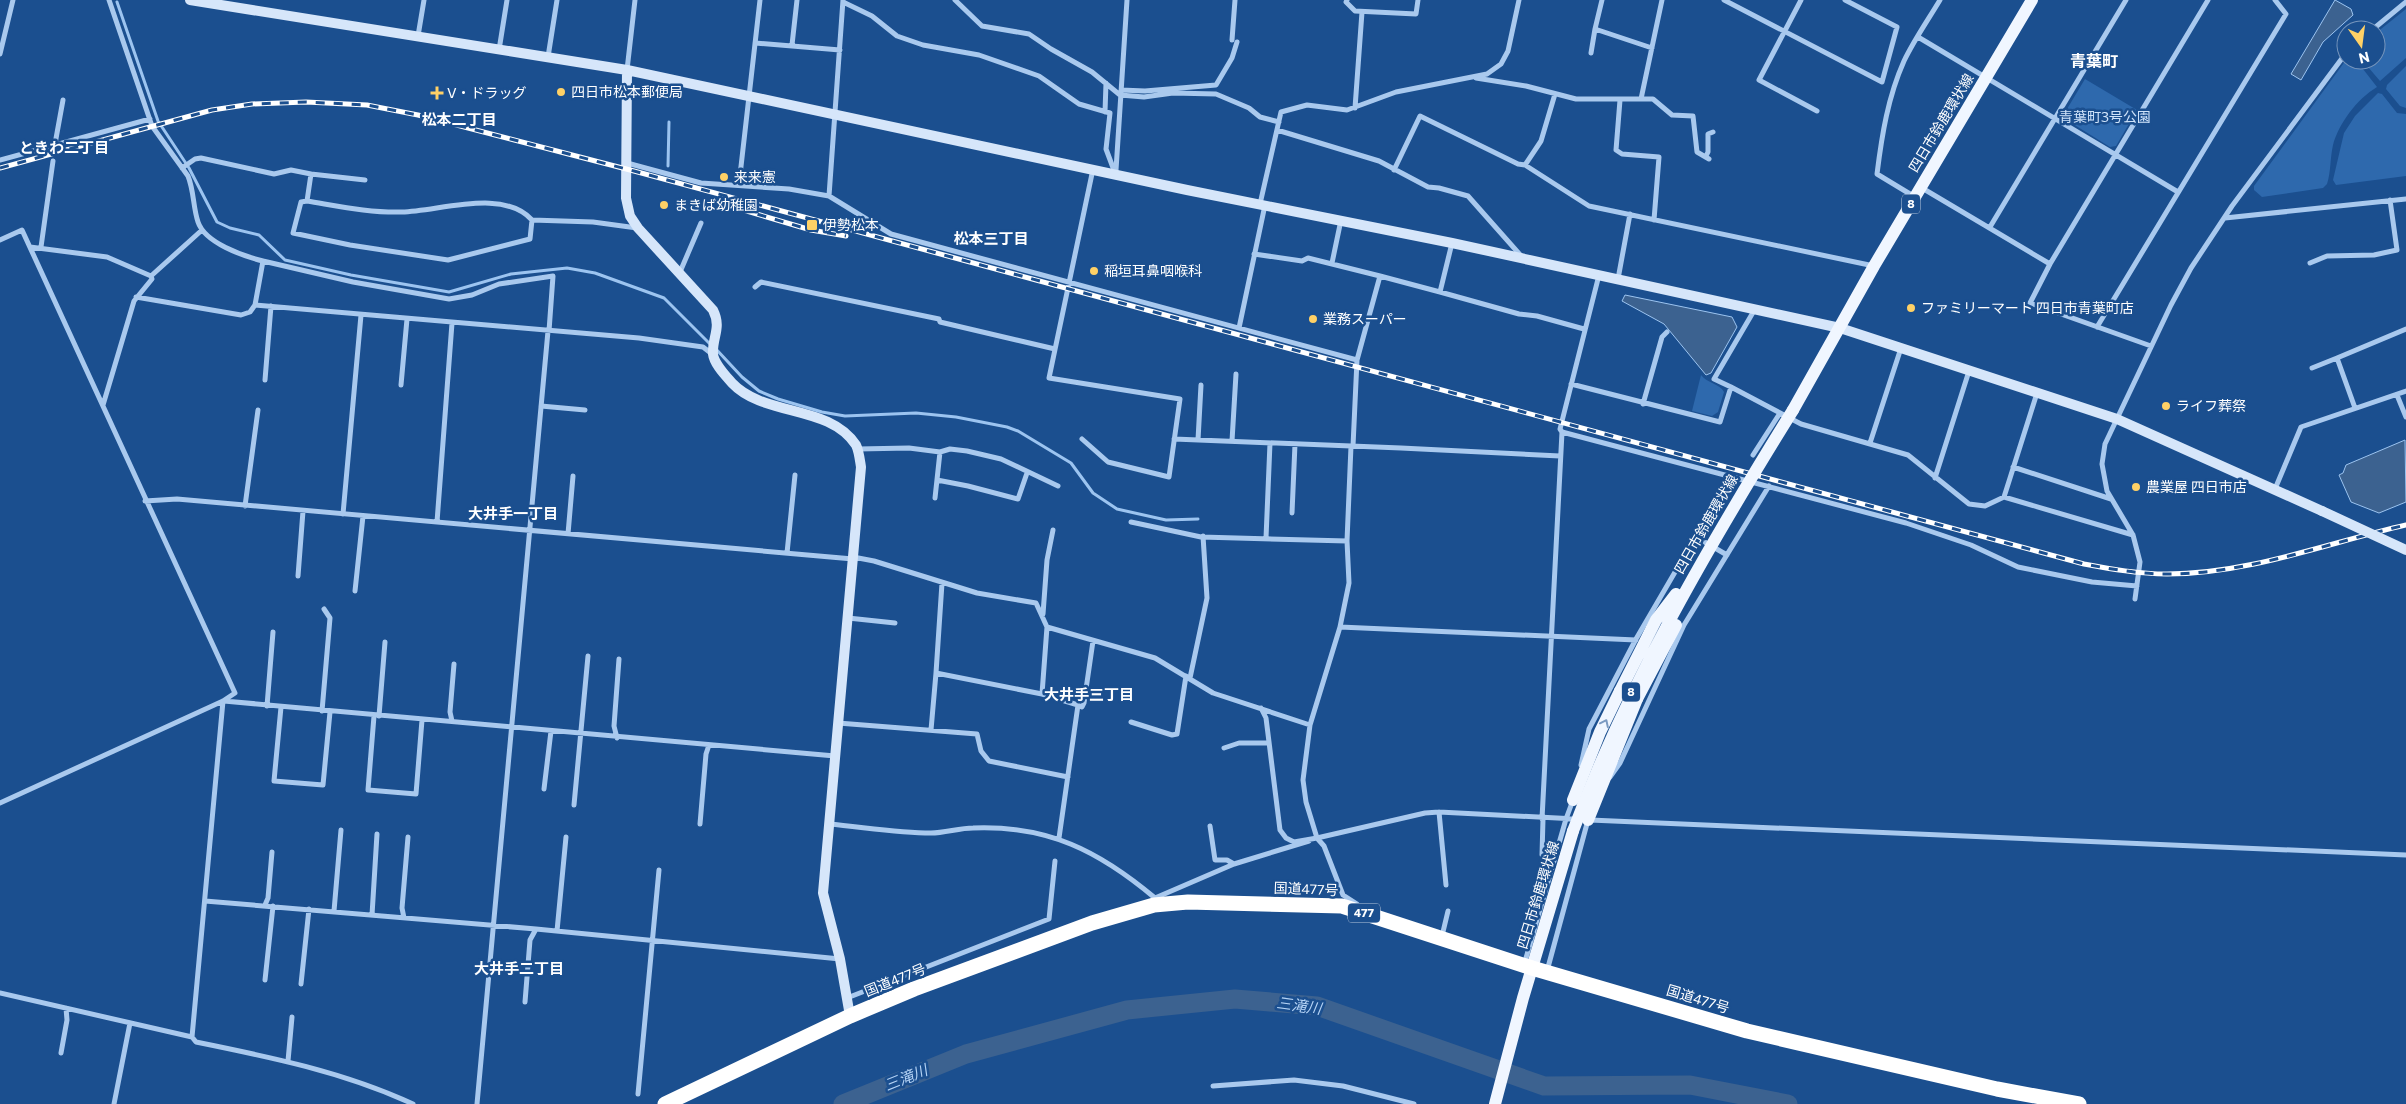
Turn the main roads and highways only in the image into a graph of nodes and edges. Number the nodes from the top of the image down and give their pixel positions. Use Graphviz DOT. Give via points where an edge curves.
graph roads {
  1 [pos="2032,0"];
  2 [pos="1702,560"];
  3 [pos="1573,800"];
  4 [pos="1588,820"];
  5 [pos="1534,968"];
  6 [pos="665,1104"];
  7 [pos="1495,1104"];
  8 [pos="2079,1104"];
  1 -- 2 [label="main road, 四日市鈴鹿環状線 / 8, bridge" via="1840,328 1786,412"];
  3 -- 2 [label="main road, 8, one-way, bridge" via="1600,732 1656,620"];
  2 -- 4 [label="main road, 8, bridge" via="1684,610 1637,699"];
  2 -- 5 [label="main road, 四日市鈴鹿環状線 / 8, bridge" via="1632,691 1600,761 1573,831"];
  5 -- 6 [label="highway, 国道477号 / 477" via="1342,906 1155,901 1038,942 850,1016"];
  5 -- 7 [label="main road, 四日市鈴鹿環状線 / 8"];
  5 -- 8 [label="highway, 国道477号 / 477" via="1747,1031"];
}
